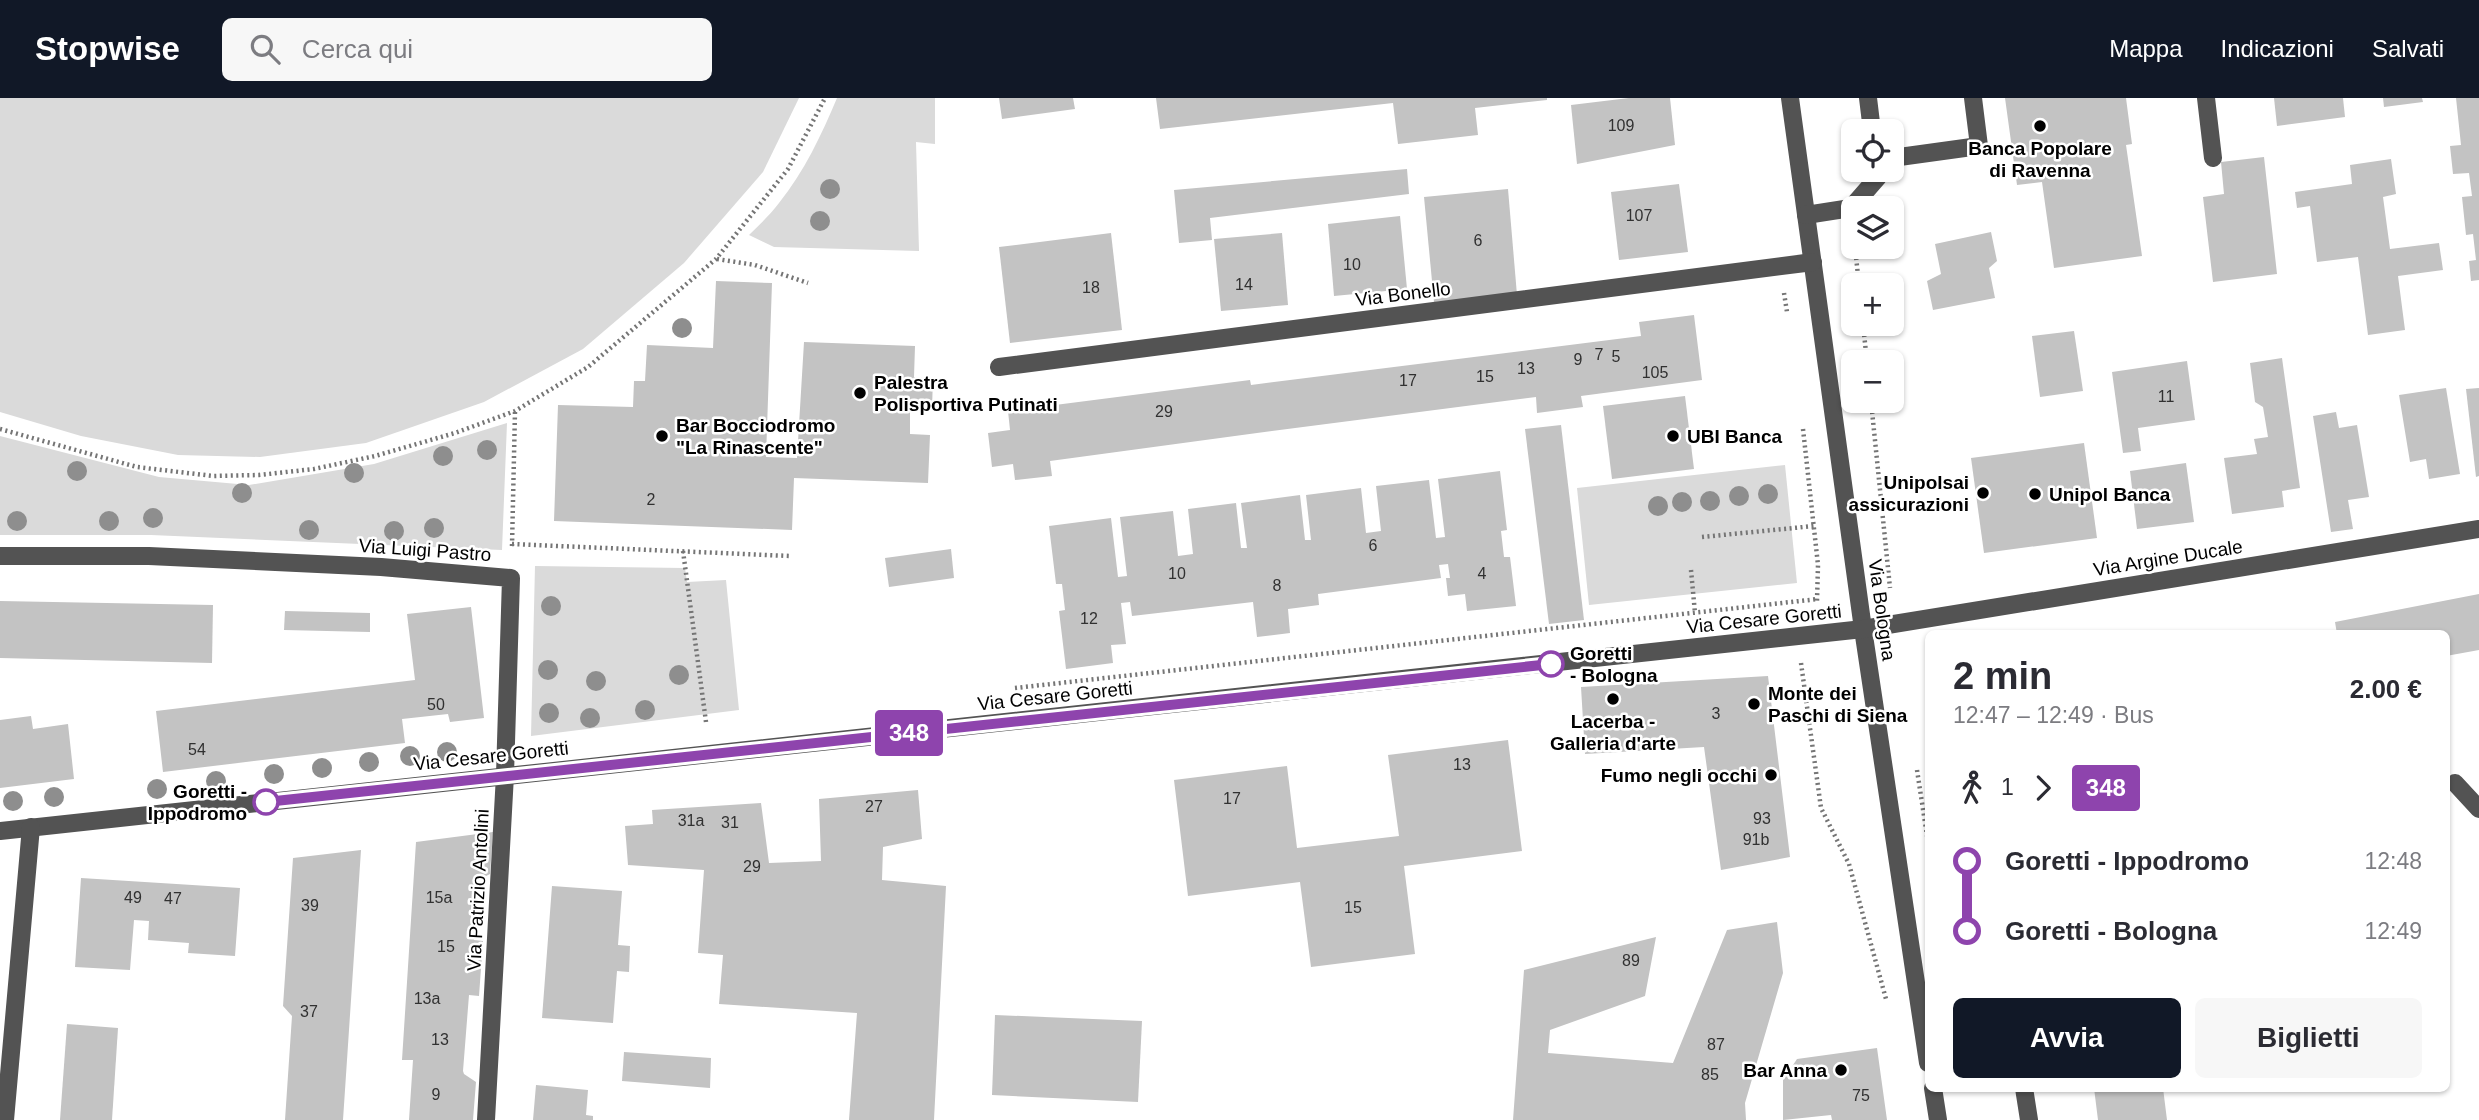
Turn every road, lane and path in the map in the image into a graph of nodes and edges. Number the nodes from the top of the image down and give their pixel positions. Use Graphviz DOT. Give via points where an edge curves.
graph roads {
  1 [pos="825,98"];
  2 [pos="1790,98"];
  3 [pos="1868,98"];
  4 [pos="1973,98"];
  5 [pos="2206,98"];
  6 [pos="1871,119"];
  7 [pos="1904,156"];
  8 [pos="2213,158"];
  9 [pos="1874,182"];
  10 [pos="1806,215"];
  11 [pos="716,259"];
  12 [pos="1813,262"];
  13 [pos="808,283"];
  14 [pos="999,367"];
  15 [pos="515,411"];
  16 [pos="1872,413"];
  17 [pos="0,429"];
  18 [pos="1814,526"];
  19 [pos="2479,529"];
  20 [pos="1702,537"];
  21 [pos="512,544"];
  22 [pos="683,551"];
  23 [pos="0,556"];
  24 [pos="790,556"];
  25 [pos="1690,570"];
  26 [pos="511,578"];
  27 [pos="1818,600"];
  28 [pos="1695,613"];
  29 [pos="1894,624"];
  30 [pos="1863,629"];
  31 [pos="1008,689"];
  32 [pos="720,721"];
  33 [pos="706,722"];
  34 [pos="692,724"];
  35 [pos="505,775"];
  36 [pos="2455,783"];
  37 [pos="2479,809"];
  38 [pos="31,827"];
  39 [pos="0,831"];
  40 [pos="1924,1013"];
  41 [pos="1934,1092"];
  42 [pos="2025,1092"];
  43 [pos="5,1120"];
  44 [pos="486,1120"];
  45 [pos="1938,1120"];
  46 [pos="2029,1120"];
  1 -- 11 [label="path" via="788,169"];
  2 -- 10 [label="street, Via Bologna"];
  3 -- 6 [label="street"];
  4 -- 7 [label="street" via="1979,146"];
  5 -- 8 [label="street"];
  9 -- 10 [label="street" via="1851,208"];
  10 -- 12 [label="street, Via Bologna"];
  11 -- 13 [label="path" via="755,264"];
  11 -- 15 [label="path" via="588,367"];
  12 -- 14 [label="street, Via Bonello"];
  12 -- 30 [label="street, Via Bologna"];
  15 -- 17 [label="path" via="375,456 259,475 213,476 137,467"];
  15 -- 21 [label="path, Via Luigi Pastro"];
  16 -- 29 [label="path"];
  18 -- 20 [label="path"];
  19 -- 29 [label="street, Via Argine Ducale"];
  21 -- 22 [label="path"];
  21 -- 26 [label="path, Via Luigi Pastro"];
  22 -- 24 [label="path"];
  22 -- 33 [label="path"];
  23 -- 26 [label="street, Via Luigi Pastro" via="149,556"];
  25 -- 28 [label="path"];
  26 -- 35 [label="street, Via Patrizio Antolini"];
  27 -- 28 [label="path"];
  28 -- 31 [label="path"];
  29 -- 30 [label="street, Via Argine Ducale"];
  30 -- 35 [label="street, Via Cesare Goretti"];
  30 -- 40 [label="street, Via Bologna"];
  32 -- 33 [label="path"];
  33 -- 34 [label="path"];
  35 -- 38 [label="street, Via Cesare Goretti"];
  35 -- 44 [label="street, Via Patrizio Antolini"];
  36 -- 37 [label="street"];
  38 -- 39 [label="street, Via Cesare Goretti"];
  38 -- 43 [label="street"];
  41 -- 45 [label="street"];
  42 -- 46 [label="street"];
}
